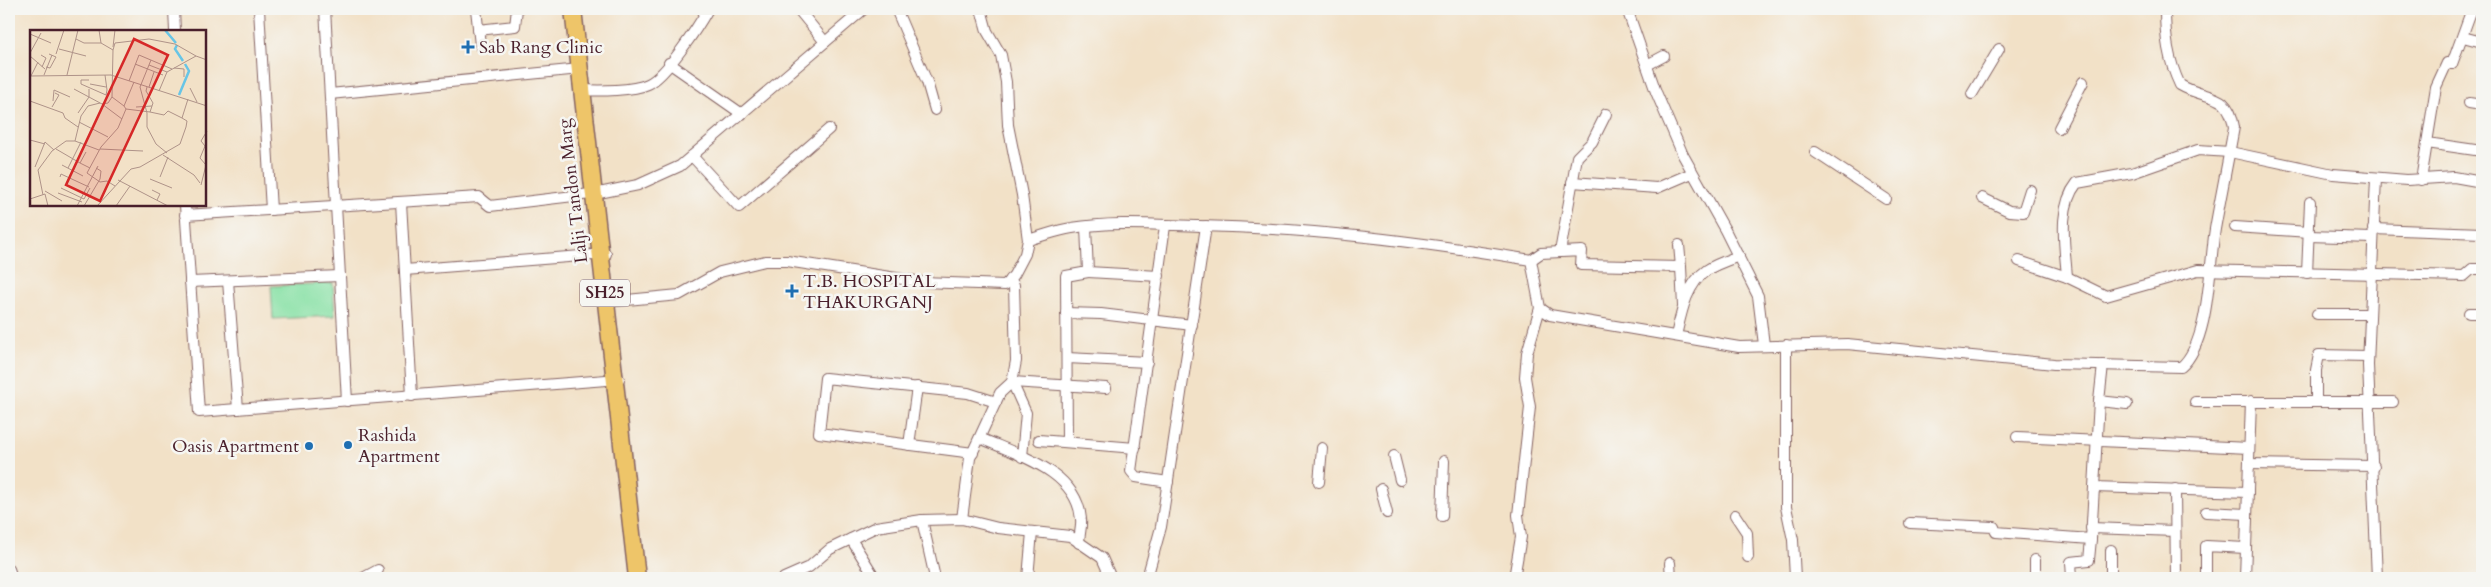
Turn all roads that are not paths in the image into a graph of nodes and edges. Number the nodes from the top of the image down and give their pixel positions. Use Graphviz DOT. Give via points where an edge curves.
graph roads {
  1 [pos="174,9"];
  2 [pos="259,9"];
  3 [pos="325,9"];
  4 [pos="476,9"];
  5 [pos="517,9"];
  6 [pos="573,9"];
  7 [pos="578,9"];
  8 [pos="708,9"];
  9 [pos="798,9"];
  10 [pos="864,9"];
  11 [pos="896,9"];
  12 [pos="981,9"];
  13 [pos="1627,9"];
  14 [pos="2165,9"];
  15 [pos="2472,9"];
  16 [pos="175,30"];
  17 [pos="478,30"];
  18 [pos="2463,37"];
  19 [pos="825,42"];
  20 [pos="2482,42"];
  21 [pos="480,45"];
  22 [pos="1999,49"];
  23 [pos="1664,56"];
  24 [pos="670,63"];
  25 [pos="1647,65"];
  26 [pos="580,69"];
  27 [pos="2083,82"];
  28 [pos="585,90"];
  29 [pos="330,94"];
  30 [pos="1972,94"];
  31 [pos="2470,103"];
  32 [pos="2482,105"];
  33 [pos="935,110"];
  34 [pos="742,114"];
  35 [pos="1606,114"];
  36 [pos="2059,128"];
  37 [pos="829,129"];
  38 [pos="2427,143"];
  39 [pos="2482,151"];
  40 [pos="1815,152"];
  41 [pos="2230,152"];
  42 [pos="692,156"];
  43 [pos="1692,173"];
  44 [pos="2376,178"];
  45 [pos="2421,180"];
  46 [pos="1572,182"];
  47 [pos="2482,182"];
  48 [pos="2030,190"];
  49 [pos="596,193"];
  50 [pos="1982,198"];
  51 [pos="1886,199"];
  52 [pos="402,202"];
  53 [pos="2310,202"];
  54 [pos="336,206"];
  55 [pos="185,210"];
  56 [pos="271,210"];
  57 [pos="1166,226"];
  58 [pos="1206,226"];
  59 [pos="1086,227"];
  60 [pos="2235,228"];
  61 [pos="2372,233"];
  62 [pos="2482,233"];
  63 [pos="2309,234"];
  64 [pos="1028,240"];
  65 [pos="1679,245"];
  66 [pos="1560,252"];
  67 [pos="603,254"];
  68 [pos="1738,256"];
  69 [pos="1531,260"];
  70 [pos="2019,261"];
  71 [pos="1681,267"];
  72 [pos="2482,269"];
  73 [pos="405,270"];
  74 [pos="2210,271"];
  75 [pos="1088,272"];
  76 [pos="2307,273"];
  77 [pos="2371,274"];
  78 [pos="340,276"];
  79 [pos="1158,276"];
  80 [pos="2067,277"];
  81 [pos="228,280"];
  82 [pos="1010,280"];
  83 [pos="190,282"];
  84 [pos="609,302"];
  85 [pos="1683,306"];
  86 [pos="1540,308"];
  87 [pos="1066,313"];
  88 [pos="2469,313"];
  89 [pos="2482,313"];
  90 [pos="2317,314"];
  91 [pos="2370,314"];
  92 [pos="1550,315"];
  93 [pos="1153,319"];
  94 [pos="1536,321"];
  95 [pos="1192,325"];
  96 [pos="1676,336"];
  97 [pos="1786,345"];
  98 [pos="1764,346"];
  99 [pos="2368,356"];
  100 [pos="1067,358"];
  101 [pos="1147,362"];
  102 [pos="2103,365"];
  103 [pos="618,379"];
  104 [pos="1012,382"];
  105 [pos="1067,386"];
  106 [pos="917,387"];
  107 [pos="1106,388"];
  108 [pos="412,396"];
  109 [pos="2099,400"];
  110 [pos="347,401"];
  111 [pos="2251,401"];
  112 [pos="996,402"];
  113 [pos="2195,402"];
  114 [pos="2316,402"];
  115 [pos="2394,402"];
  116 [pos="2127,404"];
  117 [pos="2370,404"];
  118 [pos="238,409"];
  119 [pos="2017,437"];
  120 [pos="980,438"];
  121 [pos="1039,440"];
  122 [pos="1067,442"];
  123 [pos="2096,442"];
  124 [pos="909,445"];
  125 [pos="1135,448"];
  126 [pos="1322,448"];
  127 [pos="2249,448"];
  128 [pos="973,453"];
  129 [pos="1394,456"];
  130 [pos="1022,457"];
  131 [pos="1444,461"];
  132 [pos="2248,464"];
  133 [pos="2374,466"];
  134 [pos="1400,480"];
  135 [pos="1168,482"];
  136 [pos="1319,482"];
  137 [pos="2094,487"];
  138 [pos="1381,489"];
  139 [pos="2174,489"];
  140 [pos="630,490"];
  141 [pos="2248,492"];
  142 [pos="2206,512"];
  143 [pos="1387,513"];
  144 [pos="1735,514"];
  145 [pos="2247,514"];
  146 [pos="1442,516"];
  147 [pos="962,519"];
  148 [pos="922,520"];
  149 [pos="1910,524"];
  150 [pos="2091,528"];
  151 [pos="2175,531"];
  152 [pos="1032,532"];
  153 [pos="852,539"];
  154 [pos="2091,539"];
  155 [pos="1079,543"];
  156 [pos="2246,548"];
  157 [pos="2111,550"];
  158 [pos="1748,557"];
  159 [pos="2035,560"];
  160 [pos="1670,563"];
  161 [pos="9,569"];
  162 [pos="378,570"];
  163 [pos="12,578"];
  164 [pos="363,578"];
  165 [pos="637,578"];
  166 [pos="643,578"];
  167 [pos="784,578"];
  168 [pos="875,578"];
  169 [pos="935,578"];
  170 [pos="1028,578"];
  171 [pos="1111,578"];
  172 [pos="1147,578"];
  173 [pos="1514,578"];
  174 [pos="1671,578"];
  175 [pos="1795,578"];
  176 [pos="2035,578"];
  177 [pos="2072,578"];
  178 [pos="2111,578"];
  179 [pos="2176,578"];
  180 [pos="2206,578"];
  181 [pos="2244,578"];
  182 [pos="2376,578"];
  1 -- 16 [label="street"];
  2 -- 56 [label="street"];
  3 -- 29 [label="street"];
  4 -- 17 [label="street"];
  5 -- 17 [label="street" via="516,26"];
  6 -- 26 [label="main road, Lalji Tandon Marg / SH25"];
  7 -- 28 [label="main road, Lalji Tandon Marg / SH25"];
  8 -- 24 [label="street"];
  9 -- 19 [label="street"];
  10 -- 19 [label="street"];
  11 -- 33 [label="street" via="927,82"];
  12 -- 64 [label="street" via="987,31 1001,55 1008,125"];
  13 -- 25 [label="street"];
  14 -- 41 [label="street" via="2165,37 2180,85 2224,102 2232,112 2234,128"];
  15 -- 18 [label="street"];
  17 -- 21 [label="street"];
  18 -- 20 [label="street"];
  18 -- 38 [label="street" via="2452,64 2447,63 2436,87"];
  19 -- 34 [label="street"];
  22 -- 30 [label="street"];
  23 -- 25 [label="street"];
  24 -- 28 [label="street" via="650,83 639,88"];
  24 -- 34 [label="street"];
  25 -- 43 [label="street"];
  26 -- 28 [label="main road, Lalji Tandon Marg / SH25"];
  26 -- 29 [label="street"];
  27 -- 36 [label="street"];
  28 -- 49 [label="main road, Lalji Tandon Marg / SH25"];
  29 -- 54 [label="street"];
  31 -- 32 [label="street"];
  34 -- 42 [label="street"];
  35 -- 46 [label="street" via="1592,142 1577,157"];
  37 -- 42 [label="street" via="739,207"];
  38 -- 39 [label="street"];
  38 -- 45 [label="street"];
  40 -- 51 [label="street"];
  41 -- 44 [label="street" via="2333,174"];
  41 -- 74 [label="street"];
  41 -- 80 [label="street" via="2198,150 2132,173 2077,183 2069,193 2064,224"];
  42 -- 49 [label="street" via="680,166 638,185"];
  43 -- 46 [label="street" via="1657,188"];
  43 -- 68 [label="street"];
  44 -- 45 [label="street"];
  44 -- 61 [label="street"];
  45 -- 47 [label="street" via="2454,178"];
  46 -- 66 [label="street"];
  48 -- 50 [label="street" via="2023,212 2009,211"];
  49 -- 52 [label="street" via="490,206 478,197"];
  49 -- 67 [label="main road, Lalji Tandon Marg / SH25"];
  52 -- 54 [label="street"];
  52 -- 73 [label="street"];
  53 -- 63 [label="street"];
  54 -- 56 [label="street"];
  54 -- 78 [label="street"];
  55 -- 56 [label="street"];
  55 -- 83 [label="street"];
  57 -- 58 [label="street"];
  57 -- 59 [label="street"];
  57 -- 79 [label="street"];
  58 -- 69 [label="street" via="1356,234"];
  58 -- 95 [label="street"];
  59 -- 64 [label="street"];
  59 -- 75 [label="street"];
  60 -- 63 [label="street"];
  61 -- 62 [label="street"];
  61 -- 63 [label="street"];
  61 -- 77 [label="street"];
  63 -- 76 [label="street"];
  64 -- 82 [label="street" via="1025,254"];
  65 -- 71 [label="street"];
  66 -- 69 [label="street" via="1541,253"];
  66 -- 71 [label="street" via="1582,250 1581,265"];
  67 -- 73 [label="street"];
  67 -- 84 [label="main road, Lalji Tandon Marg / SH25"];
  68 -- 85 [label="street" via="1706,270 1692,287"];
  68 -- 98 [label="street" via="1758,296"];
  69 -- 86 [label="street"];
  70 -- 80 [label="street"];
  71 -- 85 [label="street"];
  72 -- 77 [label="street" via="2472,269 2464,276"];
  73 -- 108 [label="street"];
  74 -- 76 [label="street"];
  74 -- 80 [label="street" via="2198,270 2106,296"];
  74 -- 102 [label="street" via="2200,330 2190,359 2181,367"];
  75 -- 79 [label="street"];
  75 -- 87 [label="street" via="1066,276"];
  76 -- 77 [label="street"];
  77 -- 91 [label="street"];
  78 -- 81 [label="street"];
  78 -- 110 [label="street"];
  79 -- 93 [label="street"];
  81 -- 83 [label="street"];
  81 -- 118 [label="street"];
  82 -- 84 [label="street" via="1005,285 922,282 764,260 720,272 679,295"];
  82 -- 104 [label="street" via="1014,285 1016,361"];
  83 -- 118 [label="street" via="199,412"];
  84 -- 103 [label="main road, Lalji Tandon Marg / SH25"];
  85 -- 96 [label="street"];
  86 -- 92 [label="street"];
  86 -- 94 [label="street"];
  87 -- 93 [label="street"];
  87 -- 100 [label="street"];
  88 -- 89 [label="street"];
  90 -- 91 [label="street"];
  91 -- 99 [label="street"];
  92 -- 94 [label="street"];
  92 -- 96 [label="street"];
  93 -- 95 [label="street"];
  93 -- 101 [label="street"];
  94 -- 173 [label="street" via="1527,353 1525,377 1530,407 1518,515 1521,537"];
  95 -- 135 [label="street"];
  96 -- 98 [label="street" via="1739,346"];
  97 -- 98 [label="street"];
  97 -- 102 [label="street" via="1847,344 2054,364"];
  97 -- 175 [label="street" via="1786,506 1793,540"];
  99 -- 114 [label="street" via="2319,355"];
  99 -- 117 [label="street"];
  100 -- 101 [label="street"];
  100 -- 105 [label="street"];
  101 -- 125 [label="street"];
  102 -- 109 [label="street"];
  103 -- 108 [label="street"];
  103 -- 140 [label="main road, Lalji Tandon Marg / SH25"];
  104 -- 105 [label="street"];
  104 -- 112 [label="street" via="1000,392"];
  104 -- 130 [label="street" via="1026,413"];
  105 -- 107 [label="street"];
  105 -- 122 [label="street"];
  106 -- 112 [label="street" via="968,393"];
  106 -- 124 [label="street"];
  106 -- 124 [label="street" via="825,378 820,433"];
  108 -- 110 [label="street"];
  109 -- 116 [label="street"];
  109 -- 123 [label="street"];
  110 -- 118 [label="street"];
  111 -- 113 [label="street"];
  111 -- 114 [label="street"];
  111 -- 127 [label="street"];
  112 -- 120 [label="street"];
  114 -- 117 [label="street"];
  115 -- 117 [label="street"];
  117 -- 133 [label="street"];
  119 -- 123 [label="street"];
  120 -- 128 [label="street"];
  120 -- 130 [label="street"];
  121 -- 122 [label="street"];
  122 -- 125 [label="street"];
  123 -- 127 [label="street"];
  123 -- 137 [label="street"];
  124 -- 128 [label="street"];
  125 -- 135 [label="street" via="1133,475"];
  126 -- 136 [label="street"];
  127 -- 132 [label="street"];
  128 -- 147 [label="street"];
  129 -- 134 [label="street"];
  130 -- 155 [label="street" via="1063,479 1075,497 1082,520"];
  131 -- 146 [label="street"];
  132 -- 133 [label="street"];
  132 -- 141 [label="street"];
  133 -- 182 [label="street"];
  135 -- 172 [label="street" via="1161,527"];
  137 -- 139 [label="street"];
  137 -- 150 [label="street"];
  138 -- 143 [label="street"];
  139 -- 141 [label="street"];
  139 -- 151 [label="street"];
  140 -- 165 [label="main road, Lalji Tandon Marg / SH25"];
  140 -- 166 [label="main road, Lalji Tandon Marg / SH25"];
  141 -- 145 [label="street"];
  142 -- 145 [label="street"];
  144 -- 158 [label="street" via="1747,533"];
  145 -- 156 [label="street"];
  147 -- 148 [label="street"];
  147 -- 152 [label="street"];
  148 -- 153 [label="street" via="876,527"];
  148 -- 169 [label="street"];
  149 -- 154 [label="street" via="1994,527 1996,532"];
  150 -- 151 [label="street"];
  150 -- 154 [label="street"];
  151 -- 179 [label="street"];
  152 -- 155 [label="street" via="1070,536"];
  152 -- 170 [label="street"];
  153 -- 167 [label="street" via="830,549 809,567"];
  153 -- 168 [label="street"];
  154 -- 177 [label="street" via="2089,560 2071,562"];
  155 -- 171 [label="street" via="1102,558"];
  156 -- 180 [label="street" via="2206,546"];
  156 -- 181 [label="street"];
  157 -- 178 [label="street"];
  159 -- 176 [label="street"];
  160 -- 174 [label="street"];
  161 -- 163 [label="street"];
  162 -- 164 [label="street"];
}
